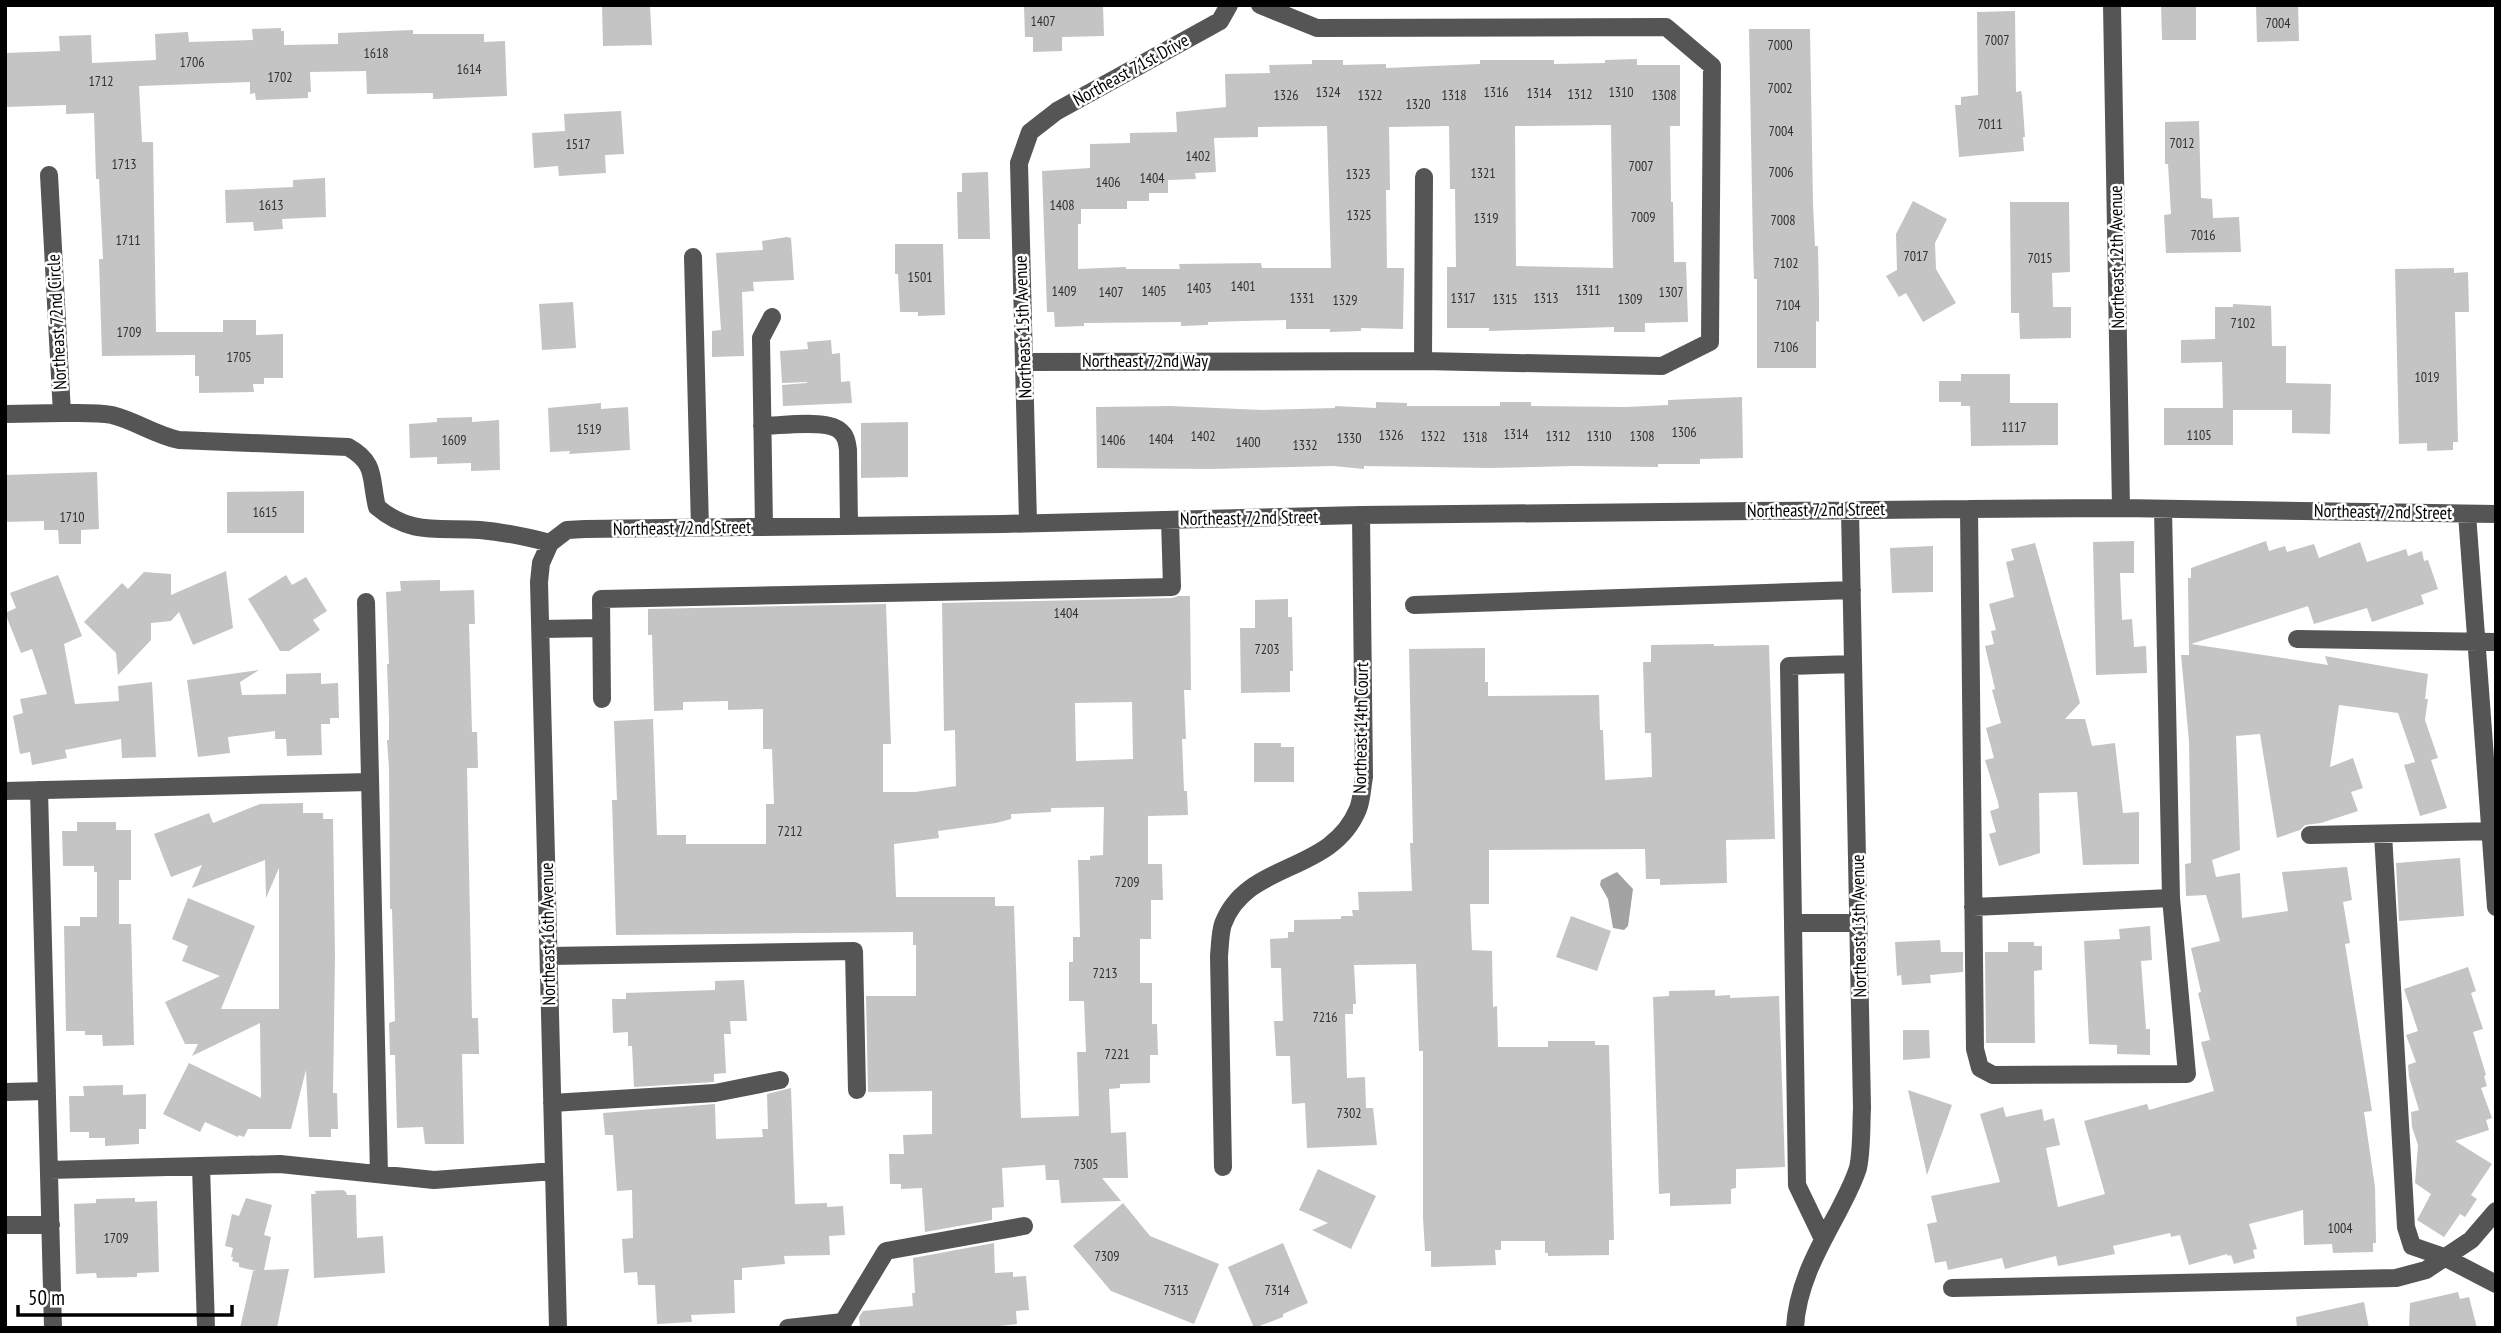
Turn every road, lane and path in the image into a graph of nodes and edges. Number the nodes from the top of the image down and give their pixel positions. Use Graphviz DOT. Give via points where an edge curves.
graph roads {
  1 [pos="1229,5"];
  2 [pos="1260,5"];
  3 [pos="2112,5"];
  4 [pos="1030,132"];
  5 [pos="49,175"];
  6 [pos="1424,177"];
  7 [pos="693,257"];
  8 [pos="772,317"];
  9 [pos="1423,361"];
  10 [pos="1024,362"];
  11 [pos="62,413"];
  12 [pos="5,414"];
  13 [pos="762,426"];
  14 [pos="2121,508"];
  15 [pos="1969,509"];
  16 [pos="2163,509"];
  17 [pos="1850,510"];
  18 [pos="2467,514"];
  19 [pos="2496,514"];
  20 [pos="1361,515"];
  21 [pos="1170,520"];
  22 [pos="1028,523"];
  23 [pos="849,526"];
  24 [pos="764,527"];
  25 [pos="700,528"];
  26 [pos="550,543"];
  27 [pos="1852,590"];
  28 [pos="366,602"];
  29 [pos="1414,605"];
  30 [pos="601,628"];
  31 [pos="541,629"];
  32 [pos="2297,639"];
  33 [pos="2476,642"];
  34 [pos="2496,642"];
  35 [pos="1853,664"];
  36 [pos="603,699"];
  37 [pos="370,782"];
  38 [pos="39,790"];
  39 [pos="5,791"];
  40 [pos="2493,831"];
  41 [pos="2383,834"];
  42 [pos="2310,835"];
  43 [pos="2171,898"];
  44 [pos="1973,906"];
  45 [pos="2496,907"];
  46 [pos="1793,923"];
  47 [pos="1859,923"];
  48 [pos="549,956"];
  49 [pos="780,1080"];
  50 [pos="857,1090"];
  51 [pos="47,1091"];
  52 [pos="5,1092"];
  53 [pos="552,1103"];
  54 [pos="201,1166"];
  55 [pos="1223,1167"];
  56 [pos="49,1170"];
  57 [pos="554,1171"];
  58 [pos="379,1174"];
  59 [pos="2496,1211"];
  60 [pos="5,1225"];
  61 [pos="51,1225"];
  62 [pos="1024,1226"];
  63 [pos="1823,1239"];
  64 [pos="2444,1257"];
  65 [pos="2496,1284"];
  66 [pos="1952,1288"];
  67 [pos="53,1328"];
  68 [pos="206,1328"];
  69 [pos="558,1328"];
  70 [pos="788,1328"];
  71 [pos="1795,1328"];
  1 -- 4 [label="street, Northeast 71st Drive" via="1220,21 1057,111"];
  2 -- 9 [label="street, Northeast 72nd Way" via="1317,28 1666,27 1712,66 1710,342 1662,366"];
  3 -- 14 [label="street, Northeast 12th Avenue"];
  4 -- 10 [label="street, Northeast 15th Avenue" via="1018,163"];
  5 -- 11 [label="street, Northeast 72nd Circle"];
  6 -- 9 [label="street"];
  7 -- 25 [label="street"];
  8 -- 13 [label="street" via="761,338"];
  9 -- 10 [label="street, Northeast 72nd Way"];
  10 -- 22 [label="street, Northeast 15th Avenue"];
  11 -- 12 [label="street, Northeast 72nd Circle"];
  11 -- 26 [label="street" via="113,415 179,440 348,447 371,469 377,507 392,520 431,530 506,532"];
  13 -- 23 [label="street" via="824,424 838,428 848,450"];
  13 -- 24 [label="street"];
  14 -- 15 [label="street, Northeast 72nd Street"];
  14 -- 16 [label="street, Northeast 72nd Street"];
  15 -- 17 [label="street, Northeast 72nd Street"];
  15 -- 44 [label="street"];
  16 -- 18 [label="street, Northeast 72nd Street"];
  16 -- 43 [label="street"];
  17 -- 20 [label="street, Northeast 72nd Street"];
  17 -- 27 [label="street, Northeast 13th Avenue"];
  18 -- 19 [label="street, Northeast 72nd Street"];
  18 -- 33 [label="street"];
  20 -- 21 [label="street, Northeast 72nd Street"];
  20 -- 55 [label="street, Northeast 14th Court" via="1364,777 1359,807 1338,841 1258,883 1242,896 1222,925"];
  21 -- 22 [label="street, Northeast 72nd Street"];
  21 -- 30 [label="street" via="1172,587 601,598"];
  22 -- 23 [label="street, Northeast 72nd Street"];
  23 -- 24 [label="street, Northeast 72nd Street"];
  24 -- 25 [label="street, Northeast 72nd Street"];
  25 -- 26 [label="street, Northeast 72nd Street" via="568,530"];
  26 -- 31 [label="street, Northeast 16th Avenue" via="539,582"];
  27 -- 29 [label="street"];
  27 -- 35 [label="street, Northeast 13th Avenue"];
  28 -- 37 [label="street"];
  30 -- 31 [label="street"];
  30 -- 36 [label="street"];
  31 -- 48 [label="street, Northeast 16th Avenue"];
  32 -- 33 [label="street"];
  33 -- 34 [label="street"];
  33 -- 40 [label="street"];
  35 -- 46 [label="street" via="1789,666"];
  35 -- 47 [label="street, Northeast 13th Avenue"];
  37 -- 38 [label="street"];
  37 -- 58 [label="street"];
  38 -- 39 [label="street"];
  38 -- 51 [label="street"];
  40 -- 41 [label="street"];
  40 -- 45 [label="street"];
  41 -- 42 [label="street"];
  41 -- 64 [label="street" via="2406,1227 2412,1246"];
  43 -- 44 [label="street"];
  43 -- 44 [label="street" via="2187,1074 1993,1075 1980,1068 1975,1049"];
  46 -- 47 [label="street"];
  46 -- 63 [label="street" via="1797,1185"];
  47 -- 63 [label="street, Northeast 13th Avenue" via="1862,1108 1858,1166"];
  48 -- 50 [label="street" via="854,951"];
  48 -- 53 [label="street, Northeast 16th Avenue"];
  49 -- 53 [label="street" via="715,1093"];
  51 -- 52 [label="street"];
  51 -- 56 [label="street"];
  53 -- 57 [label="street, Northeast 16th Avenue"];
  54 -- 56 [label="street"];
  54 -- 58 [label="street" via="280,1164"];
  54 -- 68 [label="street"];
  56 -- 61 [label="street"];
  57 -- 58 [label="street" via="434,1180"];
  57 -- 69 [label="street, Northeast 16th Avenue"];
  59 -- 64 [label="street" via="2471,1240"];
  60 -- 61 [label="street"];
  61 -- 67 [label="street"];
  62 -- 70 [label="street" via="886,1251 843,1322"];
  63 -- 71 [label="street, Northeast 13th Avenue" via="1796,1306"];
  64 -- 65 [label="street"];
  64 -- 66 [label="street" via="2426,1270 2396,1278"];
}
